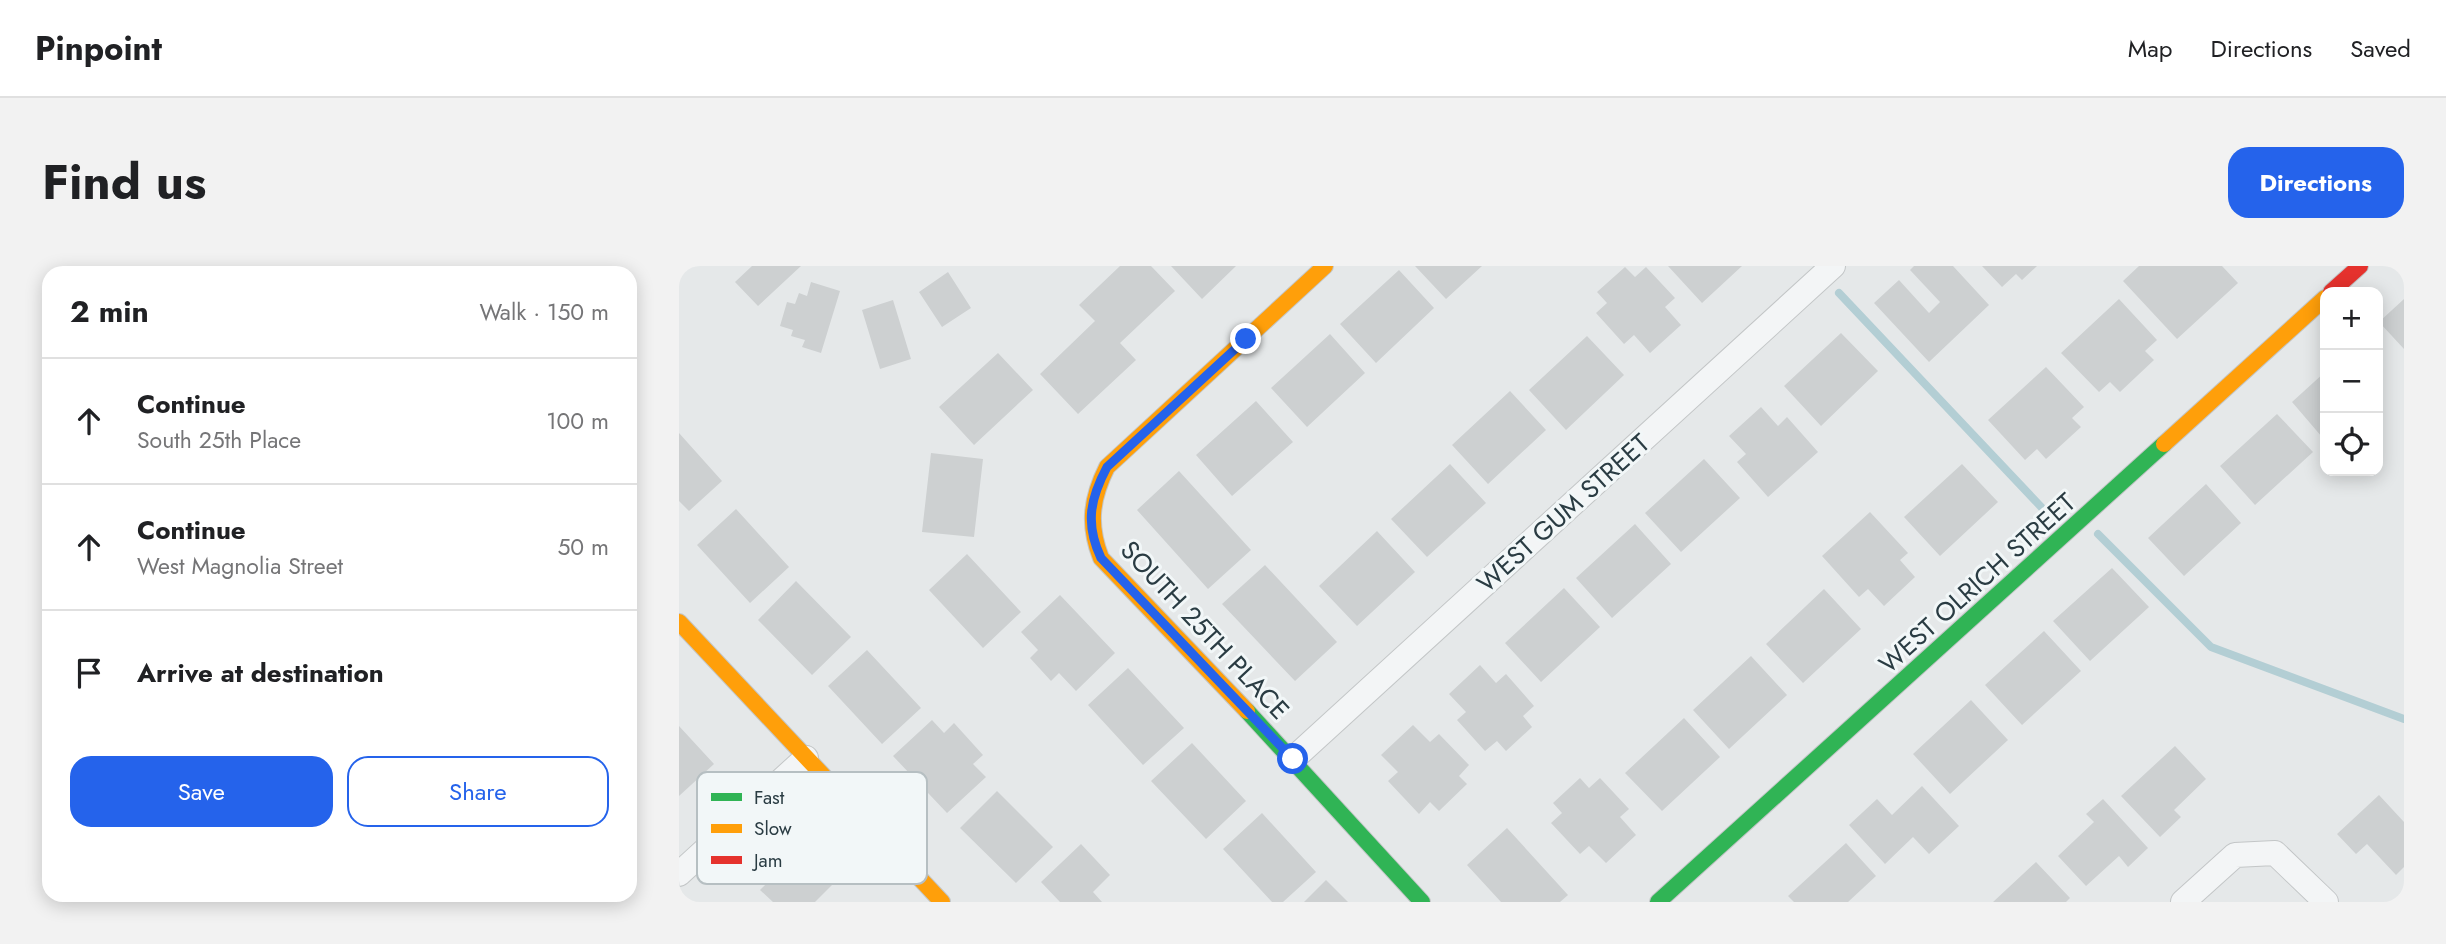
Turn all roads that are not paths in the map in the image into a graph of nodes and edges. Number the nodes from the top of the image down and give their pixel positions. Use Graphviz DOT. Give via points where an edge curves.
graph roads {
  1 [pos="1325,266"];
  2 [pos="1833,266"];
  3 [pos="2360,266"];
  4 [pos="2337,287"];
  5 [pos="2320,303"];
  6 [pos="679,622"];
  7 [pos="806,758"];
  8 [pos="1293,759"];
  9 [pos="791,772"];
  10 [pos="819,772"];
  11 [pos="697,858"];
  12 [pos="679,874"];
  13 [pos="925,884"];
  14 [pos="942,902"];
  15 [pos="1422,902"];
  16 [pos="1658,902"];
  17 [pos="2183,902"];
  18 [pos="2326,902"];
  1 -- 8 [label="street, SOUTH 25TH PLACE" via="1107,467 1089,515 1092,539 1101,558"];
  2 -- 8 [label="street, WEST GUM STREET"];
  3 -- 4 [label="street"];
  5 -- 16 [label="street, WEST OLRICH STREET"];
  6 -- 7 [label="street"];
  7 -- 9 [label="street"];
  7 -- 10 [label="street"];
  8 -- 15 [label="street, SOUTH 25TH PLACE"];
  11 -- 12 [label="street"];
  13 -- 14 [label="street"];
  17 -- 18 [label="street" via="2235,855 2275,853"];
}
